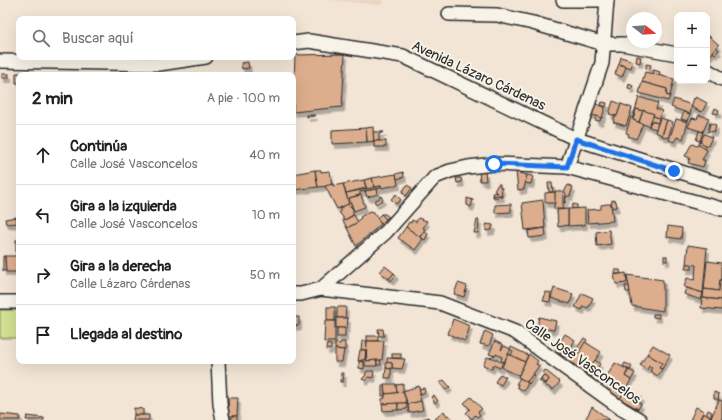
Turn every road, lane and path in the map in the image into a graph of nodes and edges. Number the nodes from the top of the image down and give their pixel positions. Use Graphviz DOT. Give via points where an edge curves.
graph roads {
  1 [pos="562,0"];
  2 [pos="607,0"];
  3 [pos="450,14"];
  4 [pos="296,43"];
  5 [pos="604,44"];
  6 [pos="674,53"];
  7 [pos="186,60"];
  8 [pos="0,61"];
  9 [pos="710,72"];
  10 [pos="722,79"];
  11 [pos="576,139"];
  12 [pos="567,167"];
  13 [pos="722,185"];
  14 [pos="722,209"];
  15 [pos="321,289"];
  16 [pos="296,294"];
  17 [pos="0,302"];
  18 [pos="16,302"];
  19 [pos="218,364"];
  20 [pos="223,420"];
  21 [pos="640,420"];
  1 -- 2 [label="street"];
  2 -- 5 [label="street"];
  3 -- 5 [label="street" via="497,15"];
  4 -- 11 [label="street, Avenida Lázaro Cárdenas" via="310,41 403,56"];
  5 -- 6 [label="street" via="622,44"];
  5 -- 11 [label="street" via="602,63"];
  7 -- 8 [label="street" via="159,64"];
  9 -- 10 [label="street"];
  11 -- 12 [label="street"];
  11 -- 13 [label="street, Avenida Lázaro Cárdenas"];
  12 -- 14 [label="street, Calle José Vasconcelos"];
  12 -- 15 [label="street, Calle José Vasconcelos" via="494,164 468,167 435,177 386,232"];
  15 -- 16 [label="street, Calle José Vasconcelos"];
  15 -- 21 [label="street, Calle José Vasconcelos" via="440,303 515,332"];
  17 -- 18 [label="street"];
  19 -- 20 [label="street"];
}
